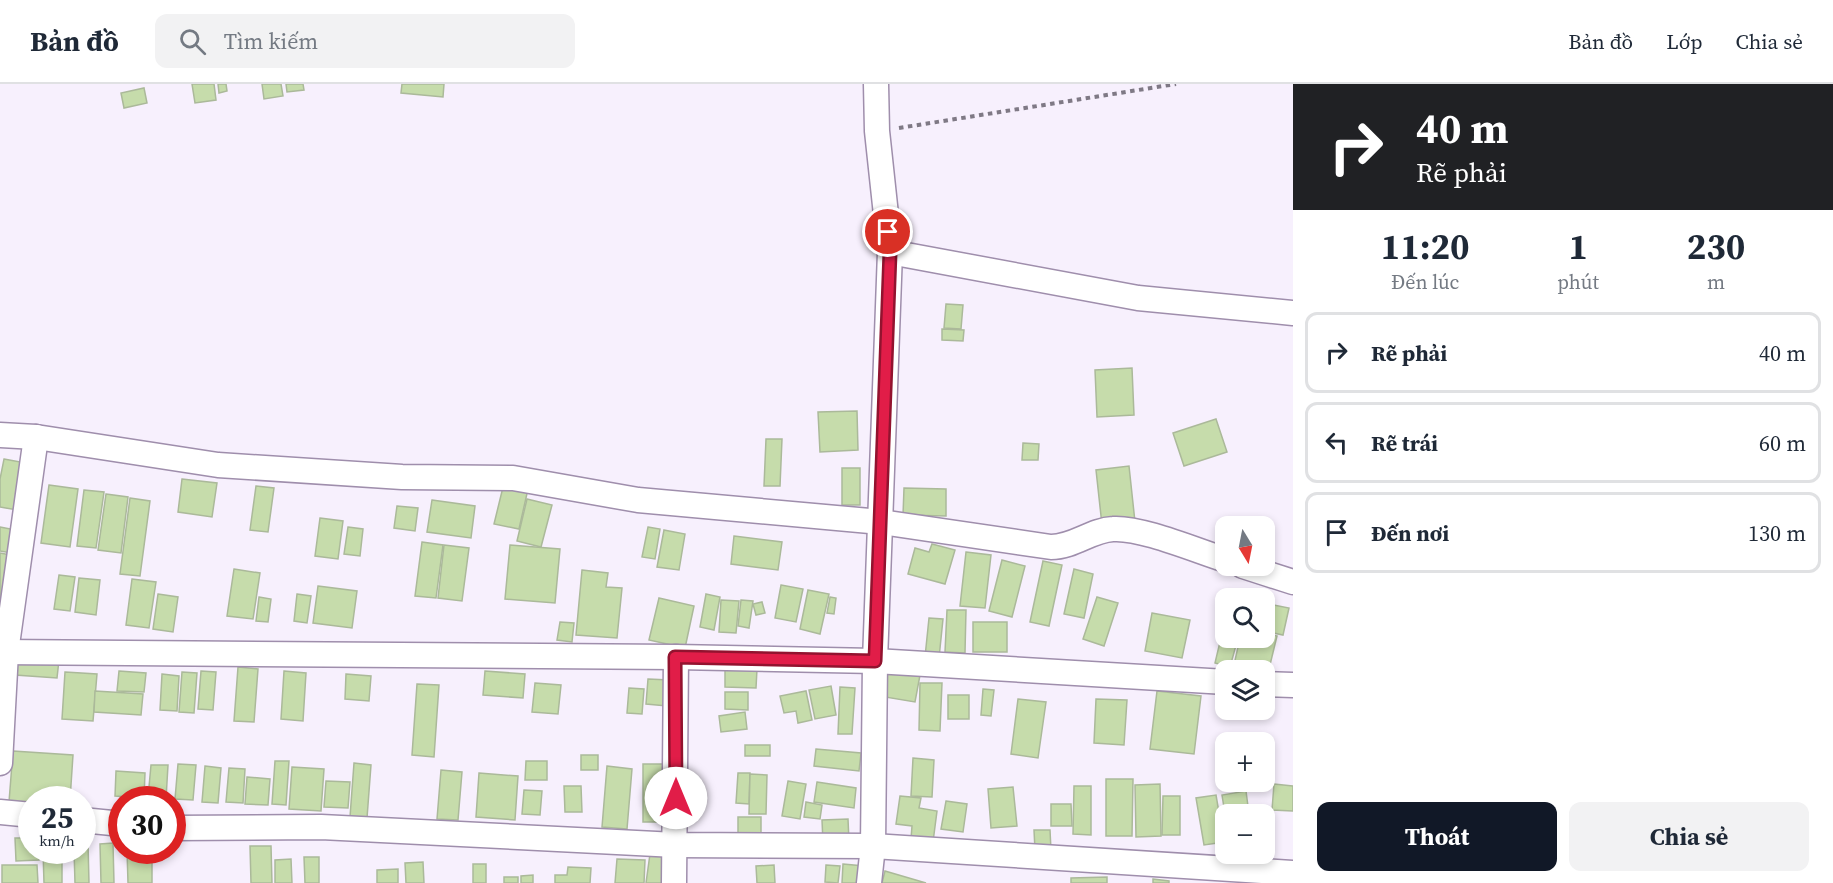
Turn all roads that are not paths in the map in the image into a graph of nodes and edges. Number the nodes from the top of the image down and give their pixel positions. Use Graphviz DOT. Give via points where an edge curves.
graph roads {
  1 [pos="876,84"];
  2 [pos="890,252"];
  3 [pos="1293,313"];
  4 [pos="0,435"];
  5 [pos="36,437"];
  6 [pos="881,522"];
  7 [pos="1215,556"];
  8 [pos="1274,576"];
  9 [pos="1293,582"];
  10 [pos="3,652"];
  11 [pos="675,657"];
  12 [pos="875,661"];
  13 [pos="1215,680"];
  14 [pos="1275,685"];
  15 [pos="1293,686"];
  16 [pos="0,763"];
  17 [pos="0,812"];
  18 [pos="18,814"];
  19 [pos="186,828"];
  20 [pos="676,845"];
  21 [pos="873,846"];
  22 [pos="1293,873"];
  23 [pos="674,883"];
  24 [pos="869,883"];
  1 -- 2 [label="street"];
  2 -- 3 [label="street" via="1138,298"];
  2 -- 6 [label="street"];
  4 -- 5 [label="street"];
  5 -- 6 [label="street" via="218,465 402,477 513,478 638,500"];
  5 -- 10 [label="street"];
  6 -- 7 [label="street" via="1051,547 1102,531 1130,529"];
  6 -- 12 [label="street"];
  8 -- 9 [label="street"];
  10 -- 11 [label="street"];
  10 -- 16 [label="street"];
  11 -- 12 [label="street"];
  11 -- 20 [label="street"];
  12 -- 13 [label="street"];
  12 -- 21 [label="street"];
  14 -- 15 [label="street"];
  17 -- 18 [label="street"];
  19 -- 20 [label="street" via="321,827"];
  20 -- 21 [label="street"];
  20 -- 23 [label="street"];
  21 -- 22 [label="street"];
  21 -- 24 [label="street"];
}
